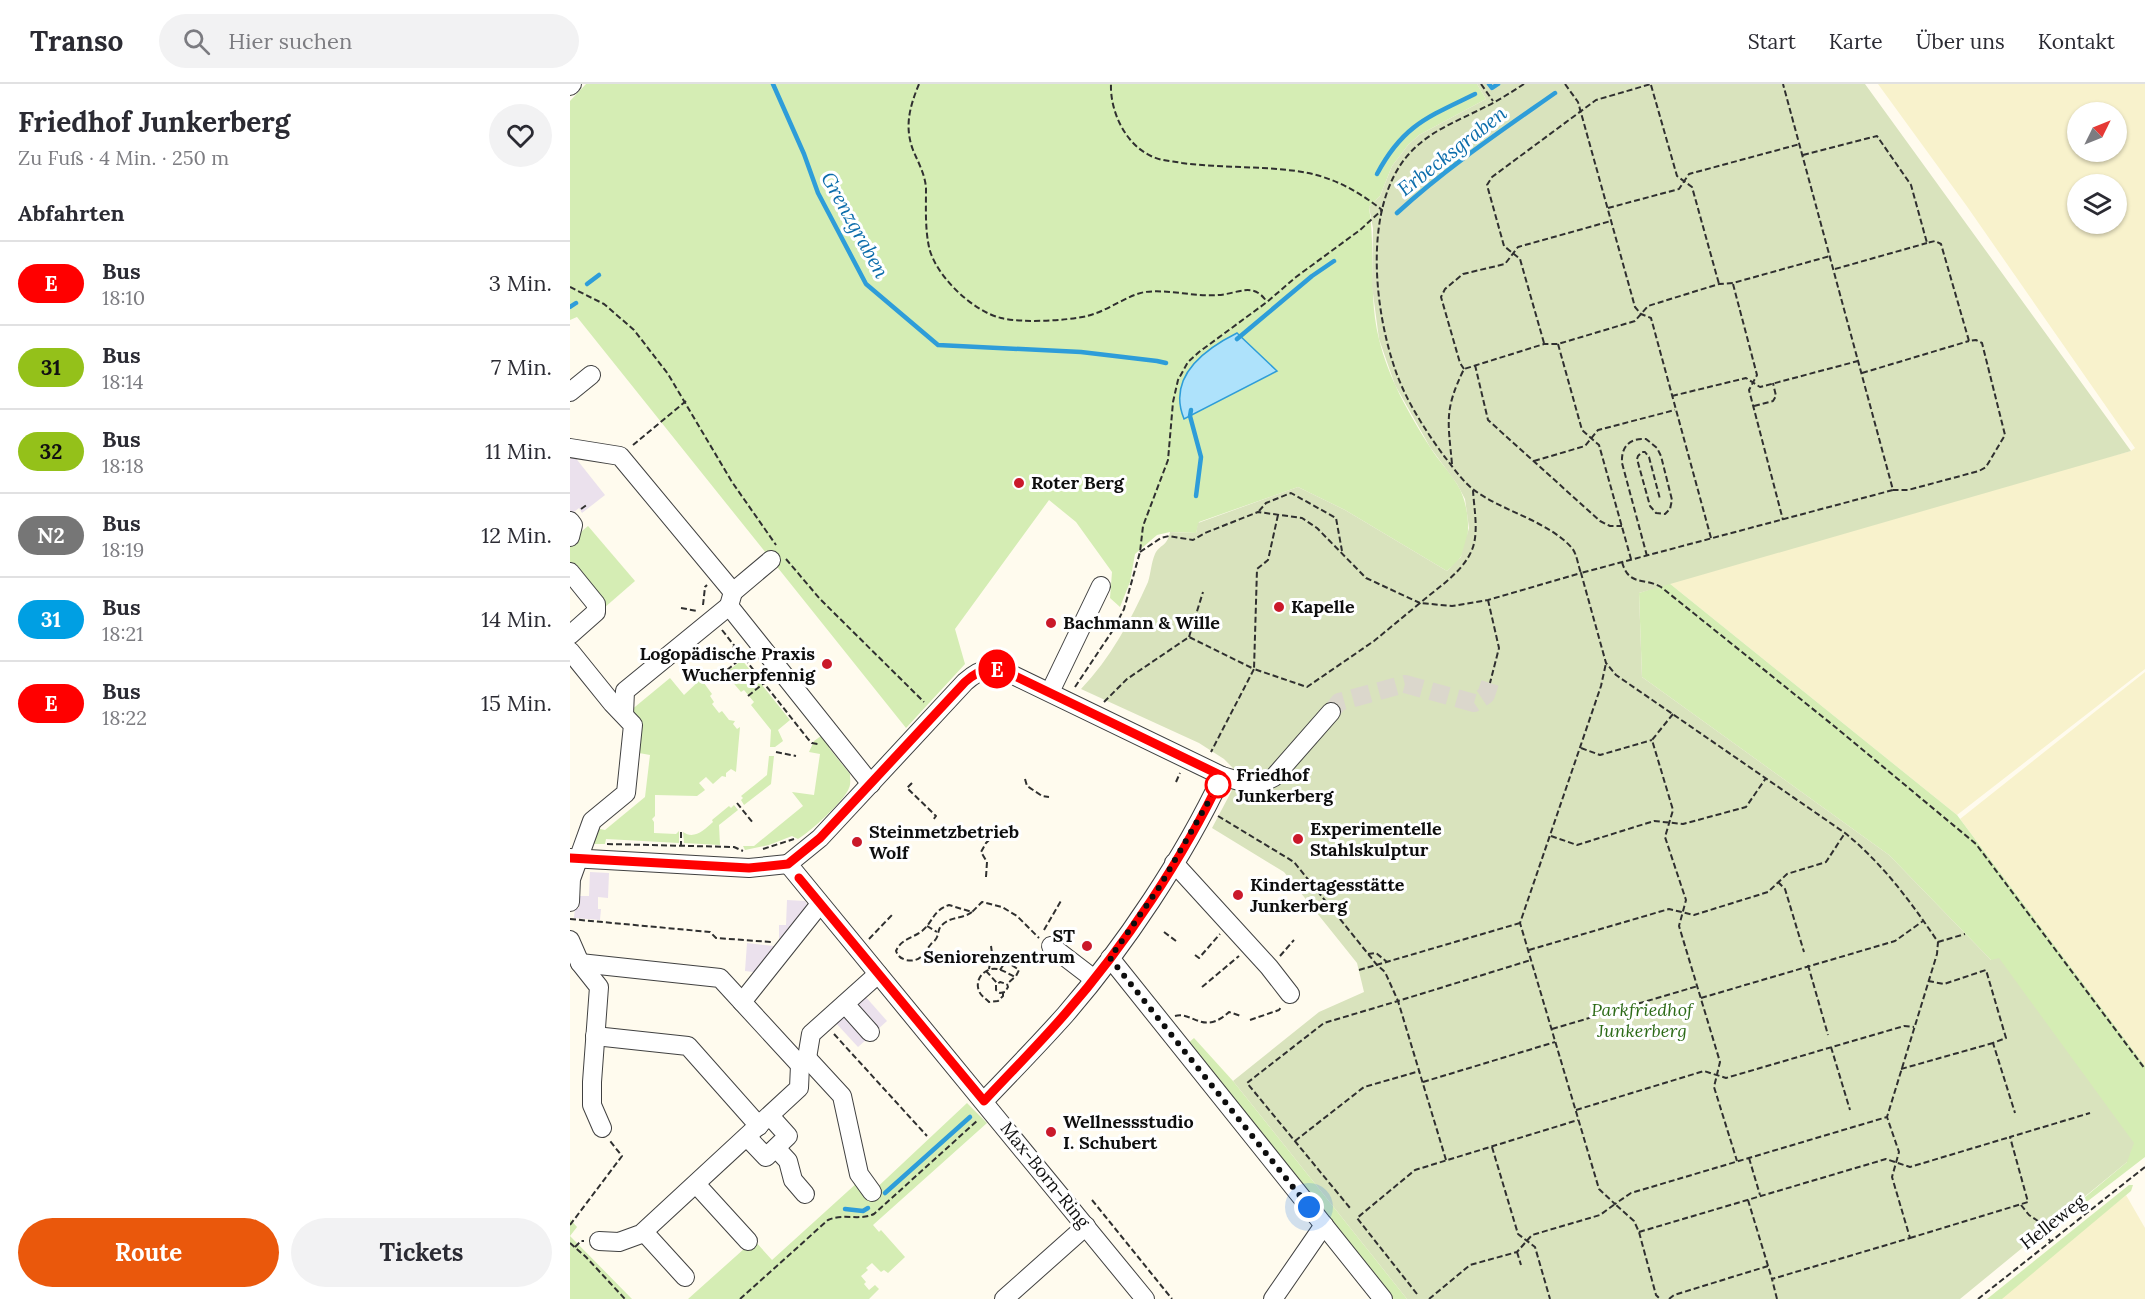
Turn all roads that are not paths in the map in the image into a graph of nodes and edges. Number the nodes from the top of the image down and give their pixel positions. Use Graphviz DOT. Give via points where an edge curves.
graph roads {
  1 [pos="591,375"];
  2 [pos="570,392"];
  3 [pos="573,449"];
  4 [pos="570,521"];
  5 [pos="570,537"];
  6 [pos="771,560"];
  7 [pos="570,572"];
  8 [pos="1101,586"];
  9 [pos="731,599"];
  10 [pos="570,635"];
  11 [pos="570,651"];
  12 [pos="1058,696"];
  13 [pos="1331,712"];
  14 [pos="624,714"];
  15 [pos="1222,776"];
  16 [pos="871,784"];
  17 [pos="577,854"];
  18 [pos="1174,863"];
  19 [pos="788,864"];
  20 [pos="570,902"];
  21 [pos="820,904"];
  22 [pos="570,940"];
  23 [pos="1045,942"];
  24 [pos="1110,958"];
  25 [pos="580,963"];
  26 [pos="878,974"];
  27 [pos="1094,979"];
  28 [pos="1290,994"];
  29 [pos="748,995"];
  30 [pos="845,1004"];
  31 [pos="870,1032"];
  32 [pos="595,1036"];
  33 [pos="803,1061"];
  34 [pos="988,1105"];
  35 [pos="758,1126"];
  36 [pos="602,1128"];
  37 [pos="776,1148"];
  38 [pos="696,1184"];
  39 [pos="872,1192"];
  40 [pos="805,1194"];
  41 [pos="1081,1220"];
  42 [pos="1324,1225"];
  43 [pos="644,1232"];
  44 [pos="599,1241"];
  45 [pos="748,1241"];
  46 [pos="685,1277"];
  47 [pos="1139,1297"];
  48 [pos="1004,1299"];
  49 [pos="1273,1299"];
  50 [pos="1383,1299"];
  1 -- 2 [label="street"];
  3 -- 9 [label="street" via="620,456 719,575"];
  4 -- 5 [label="street"];
  6 -- 9 [label="street"];
  7 -- 10 [label="street" via="596,604 596,612"];
  8 -- 12 [label="street"];
  9 -- 14 [label="street" via="709,623 625,691"];
  9 -- 16 [label="street"];
  11 -- 14 [label="street"];
  12 -- 15 [label="street"];
  12 -- 16 [label="street" via="995,668 978,672"];
  13 -- 15 [label="street" via="1274,777 1249,784"];
  14 -- 17 [label="street" via="633,725 626,793 592,821"];
  15 -- 18 [label="street"];
  16 -- 19 [label="street" via="820,838"];
  17 -- 19 [label="street" via="749,868"];
  17 -- 20 [label="street"];
  18 -- 24 [label="street"];
  18 -- 28 [label="street"];
  19 -- 21 [label="street, Max-Born-Ring"];
  21 -- 26 [label="street, Max-Born-Ring"];
  21 -- 29 [label="street"];
  22 -- 25 [label="street"];
  23 -- 27 [label="street"];
  24 -- 27 [label="street"];
  24 -- 42 [label="street"];
  25 -- 29 [label="street" via="720,978 727,986"];
  25 -- 32 [label="street" via="599,987"];
  26 -- 30 [label="street"];
  26 -- 34 [label="street, Max-Born-Ring"];
  27 -- 34 [label="street"];
  29 -- 33 [label="street"];
  30 -- 31 [label="street"];
  30 -- 33 [label="street" via="811,1034"];
  32 -- 35 [label="street" via="688,1046"];
  32 -- 36 [label="street" via="592,1105"];
  33 -- 35 [label="street" via="800,1088"];
  33 -- 39 [label="street" via="842,1096 859,1174"];
  34 -- 41 [label="street, Max-Born-Ring"];
  35 -- 37 [label="street" via="766,1157"];
  35 -- 37 [label="street" via="788,1136"];
  35 -- 38 [label="street"];
  37 -- 40 [label="street" via="788,1161 793,1180"];
  38 -- 43 [label="street"];
  38 -- 45 [label="street"];
  41 -- 47 [label="street, Max-Born-Ring"];
  41 -- 48 [label="street"];
  42 -- 49 [label="street"];
  42 -- 50 [label="street"];
  43 -- 44 [label="street" via="619,1242"];
  43 -- 46 [label="street"];
}
